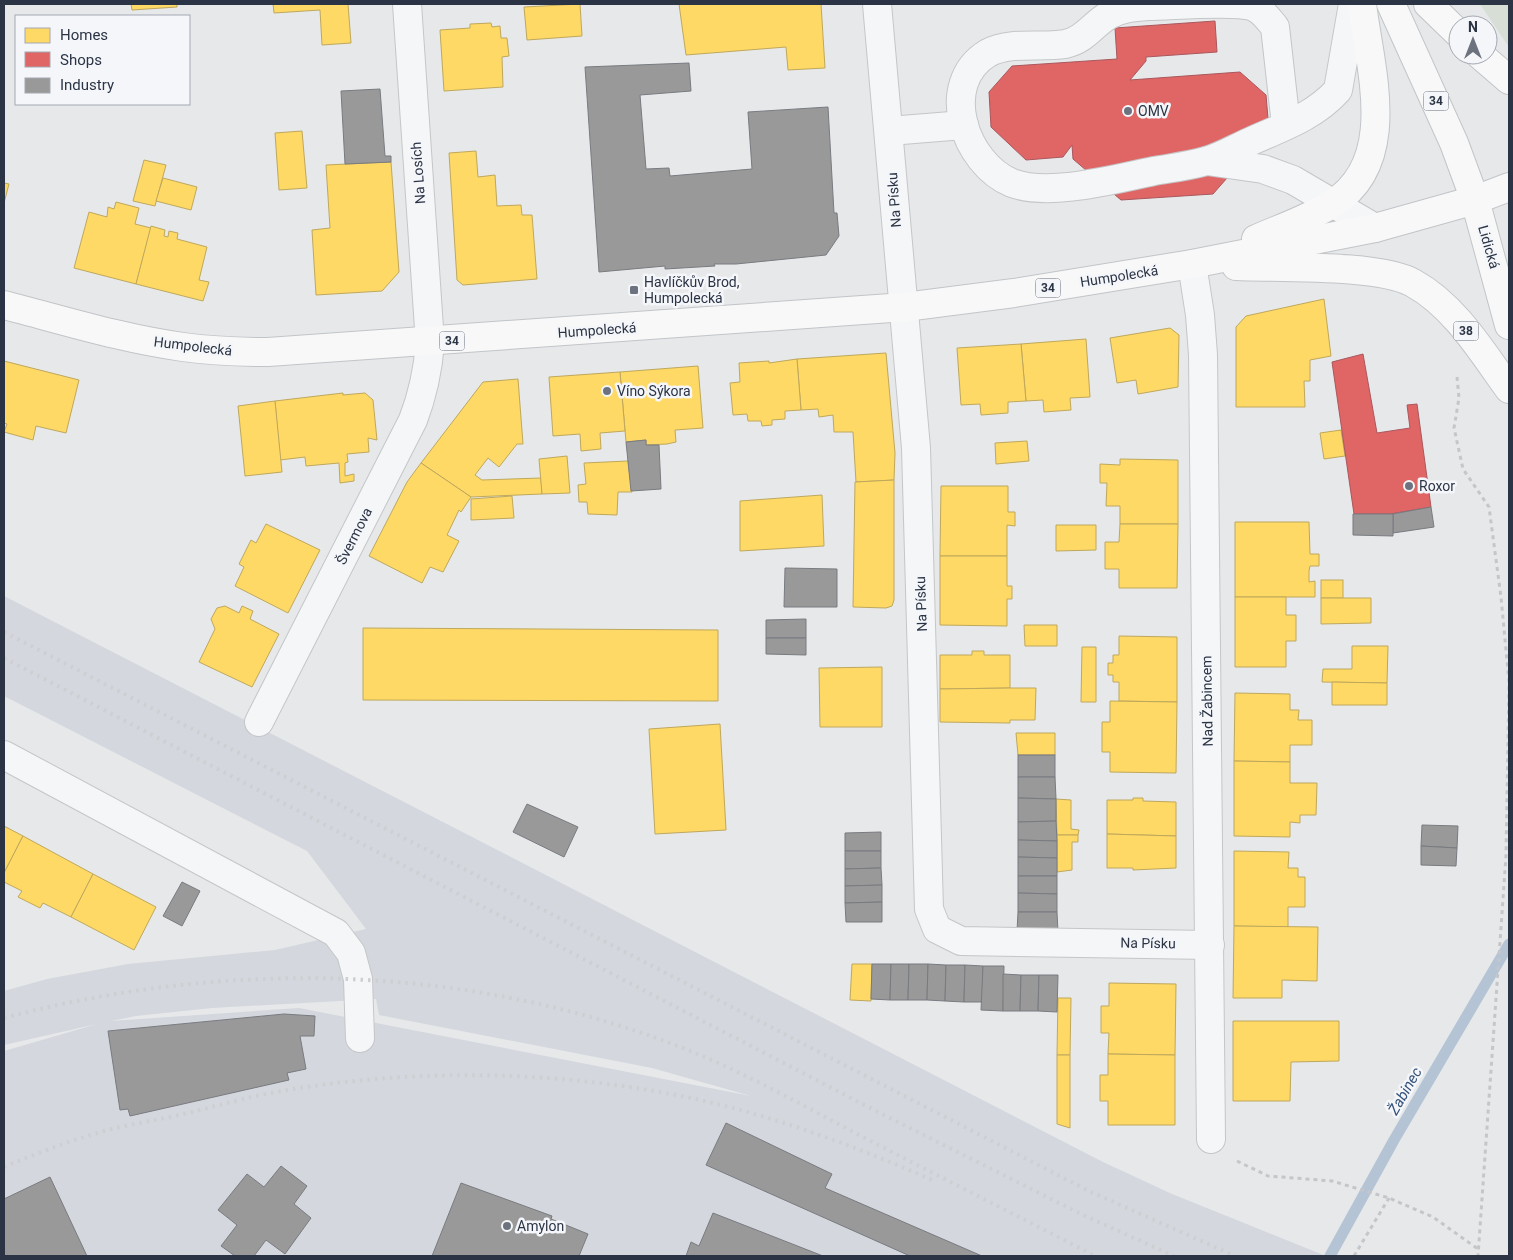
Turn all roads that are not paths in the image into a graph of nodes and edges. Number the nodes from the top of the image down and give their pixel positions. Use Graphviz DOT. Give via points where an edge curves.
graph roads {
  1 [pos="407,4"];
  2 [pos="876,4"];
  3 [pos="1353,4"];
  4 [pos="1362,4"];
  5 [pos="1391,4"];
  6 [pos="1428,4"];
  7 [pos="1448,23"];
  8 [pos="1492,65"];
  9 [pos="1509,80"];
  10 [pos="964,126"];
  11 [pos="1286,126"];
  12 [pos="889,131"];
  13 [pos="1207,161"];
  14 [pos="1509,187"];
  15 [pos="1475,200"];
  16 [pos="1333,204"];
  17 [pos="1375,228"];
  18 [pos="1192,264"];
  19 [pos="4,305"];
  20 [pos="904,307"];
  21 [pos="1509,324"];
  22 [pos="430,342"];
  23 [pos="1509,389"];
  24 [pos="259,722"];
  25 [pos="4,755"];
  26 [pos="1210,944"];
  27 [pos="360,1038"];
  28 [pos="1212,1139"];
  1 -- 22 [label="street, Na Losích"];
  2 -- 12 [label="street, Na Písku"];
  3 -- 11 [label="street" via="1338,90 1307,117"];
  4 -- 16 [label="main road, Humpolecká / 34" via="1376,122 1370,160 1363,174"];
  5 -- 15 [label="main road, 34" via="1454,142"];
  6 -- 7 [label="main road"];
  8 -- 9 [label="main road"];
  10 -- 11 [label="street" via="962,91 965,80 975,64 988,53 1005,47 1066,44 1084,37 1120,9 1238,4 1255,7 1274,27"];
  10 -- 12 [label="street"];
  10 -- 13 [label="street" via="971,145 992,172 1013,183 1037,187 1082,186"];
  11 -- 13 [label="street"];
  12 -- 20 [label="street, Na Písku"];
  13 -- 16 [label="street" via="1263,169 1293,180"];
  14 -- 15 [label="main road, Humpolecká"];
  15 -- 17 [label="main road, Humpolecká / 34"];
  15 -- 21 [label="main road, Lidická"];
  16 -- 17 [label="street"];
  16 -- 18 [label="main road, Humpolecká / 34"];
  17 -- 18 [label="main road, Humpolecká / 34"];
  18 -- 20 [label="main road, Humpolecká / 34"];
  18 -- 23 [label="main road, Humpolecká / 38" via="1359,270 1412,282 1448,310"];
  18 -- 26 [label="street, Nad Žabincem" via="1203,355"];
  19 -- 22 [label="main road, Humpolecká / 34" via="132,337 224,352"];
  20 -- 22 [label="main road, Humpolecká / 34"];
  20 -- 26 [label="street, Na Písku" via="916,448 929,909 936,929 961,941"];
  22 -- 24 [label="street, Švermova" via="428,370 413,420"];
  25 -- 27 [label="street" via="336,933 351,953 358,979"];
  26 -- 28 [label="street, Nad Žabincem"];
}
